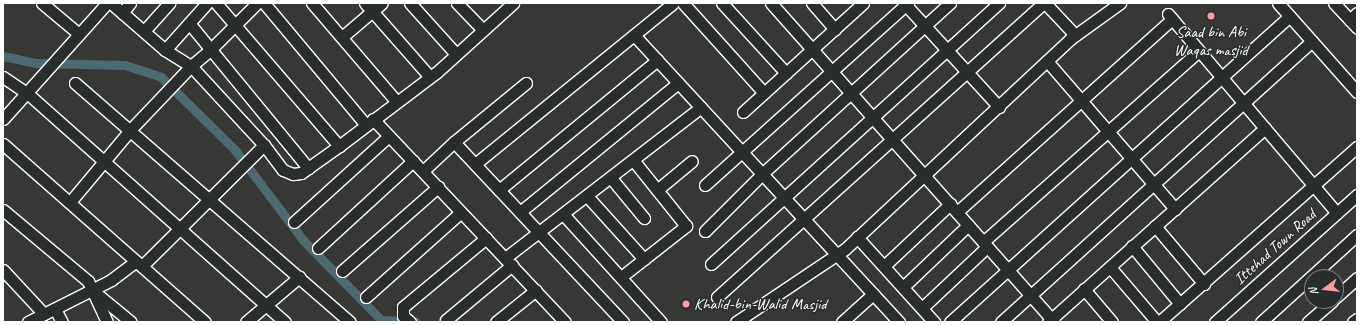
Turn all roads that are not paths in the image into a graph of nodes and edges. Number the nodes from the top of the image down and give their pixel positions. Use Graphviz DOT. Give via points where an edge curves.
graph roads {
  1 [pos="42,3"];
  2 [pos="107,3"];
  3 [pos="111,3"];
  4 [pos="130,3"];
  5 [pos="169,3"];
  6 [pos="207,3"];
  7 [pos="216,3"];
  8 [pos="257,3"];
  9 [pos="264,3"];
  10 [pos="312,3"];
  11 [pos="382,3"];
  12 [pos="410,3"];
  13 [pos="458,3"];
  14 [pos="672,3"];
  15 [pos="683,3"];
  16 [pos="722,3"];
  17 [pos="771,3"];
  18 [pos="812,3"];
  19 [pos="950,3"];
  20 [pos="999,3"];
  21 [pos="1044,3"];
  22 [pos="1120,3"];
  23 [pos="1278,3"];
  24 [pos="1334,3"];
  25 [pos="510,4"];
  26 [pos="861,4"];
  27 [pos="906,4"];
  28 [pos="368,7"];
  29 [pos="122,13"];
  30 [pos="1290,16"];
  31 [pos="1355,21"];
  32 [pos="189,23"];
  33 [pos="235,26"];
  34 [pos="925,26"];
  35 [pos="835,29"];
  36 [pos="483,30"];
  37 [pos="144,32"];
  38 [pos="79,34"];
  39 [pos="634,35"];
  40 [pos="1075,35"];
  41 [pos="342,37"];
  42 [pos="1312,41"];
  43 [pos="211,49"];
  44 [pos="812,49"];
  45 [pos="165,50"];
  46 [pos="947,50"];
  47 [pos="1199,51"];
  48 [pos="456,54"];
  49 [pos="657,60"];
  50 [pos="1047,61"];
  51 [pos="191,66"];
  52 [pos="967,72"];
  53 [pos="786,73"];
  54 [pos="833,73"];
  55 [pos="3,77"];
  56 [pos="430,77"];
  57 [pos="1222,77"];
  58 [pos="75,83"];
  59 [pos="678,83"];
  60 [pos="526,84"];
  61 [pos="1357,92"];
  62 [pos="27,93"];
  63 [pos="764,93"];
  64 [pos="850,93"];
  65 [pos="396,101"];
  66 [pos="1081,101"];
  67 [pos="1243,102"];
  68 [pos="701,107"];
  69 [pos="999,107"];
  70 [pos="743,112"];
  71 [pos="872,117"];
  72 [pos="3,119"];
  73 [pos="370,122"];
  74 [pos="1265,128"];
  75 [pos="130,129"];
  76 [pos="1108,132"];
  77 [pos="389,136"];
  78 [pos="892,140"];
  79 [pos="454,142"];
  80 [pos="264,144"];
  81 [pos="3,145"];
  82 [pos="339,146"];
  83 [pos="1357,147"];
  84 [pos="742,151"];
  85 [pos="1131,158"];
  86 [pos="104,161"];
  87 [pos="413,161"];
  88 [pos="634,161"];
  89 [pos="692,161"];
  90 [pos="475,164"];
  91 [pos="308,168"];
  92 [pos="423,171"];
  93 [pos="763,174"];
  94 [pos="923,174"];
  95 [pos="611,178"];
  96 [pos="1153,183"];
  97 [pos="705,185"];
  98 [pos="1314,186"];
  99 [pos="438,187"];
  100 [pos="499,190"];
  101 [pos="657,190"];
  102 [pos="1357,195"];
  103 [pos="587,196"];
  104 [pos="784,196"];
  105 [pos="210,198"];
  106 [pos="70,202"];
  107 [pos="953,208"];
  108 [pos="1175,209"];
  109 [pos="3,210"];
  110 [pos="461,212"];
  111 [pos="520,212"];
  112 [pos="1337,213"];
  113 [pos="563,214"];
  114 [pos="644,218"];
  115 [pos="806,220"];
  116 [pos="294,222"];
  117 [pos="968,225"];
  118 [pos="1155,226"];
  119 [pos="180,229"];
  120 [pos="705,231"];
  121 [pos="539,232"];
  122 [pos="1357,235"];
  123 [pos="858,237"];
  124 [pos="486,238"];
  125 [pos="985,244"];
  126 [pos="1132,246"];
  127 [pos="318,248"];
  128 [pos="837,254"];
  129 [pos="644,259"];
  130 [pos="508,261"];
  131 [pos="139,264"];
  132 [pos="711,264"];
  133 [pos="884,266"];
  134 [pos="1110,267"];
  135 [pos="1007,269"];
  136 [pos="3,270"];
  137 [pos="342,271"];
  138 [pos="299,277"];
  139 [pos="621,277"];
  140 [pos="1357,278"];
  141 [pos="1204,284"];
  142 [pos="903,287"];
  143 [pos="1084,289"];
  144 [pos="92,290"];
  145 [pos="536,290"];
  146 [pos="1344,290"];
  147 [pos="873,294"];
  148 [pos="1030,294"];
  149 [pos="366,296"];
  150 [pos="718,297"];
  151 [pos="1180,304"];
  152 [pos="266,305"];
  153 [pos="922,308"];
  154 [pos="55,309"];
  155 [pos="1323,309"];
  156 [pos="44,314"];
  157 [pos="406,319"];
  158 [pos="1357,319"];
  159 [pos="446,320"];
  160 [pos="560,320"];
  161 [pos="894,320"];
  162 [pos="1051,321"];
  163 [pos="28,322"];
  164 [pos="62,322"];
  165 [pos="107,322"];
  166 [pos="130,322"];
  167 [pos="205,322"];
  168 [pos="246,322"];
  169 [pos="285,322"];
  170 [pos="350,322"];
  171 [pos="496,322"];
  172 [pos="623,322"];
  173 [pos="661,322"];
  174 [pos="736,322"];
  175 [pos="842,322"];
  176 [pos="934,322"];
  177 [pos="950,322"];
  178 [pos="1001,322"];
  179 [pos="1112,322"];
  180 [pos="1158,322"];
  181 [pos="1215,322"];
  182 [pos="1261,322"];
  183 [pos="1308,322"];
  184 [pos="1353,322"];
  1 -- 38 [label="street"];
  2 -- 38 [label="street"];
  3 -- 29 [label="street"];
  4 -- 29 [label="street"];
  5 -- 37 [label="street"];
  6 -- 32 [label="street"];
  7 -- 33 [label="street"];
  8 -- 33 [label="street"];
  9 -- 73 [label="street"];
  10 -- 41 [label="street"];
  11 -- 28 [label="street"];
  12 -- 48 [label="street"];
  13 -- 36 [label="street"];
  14 -- 39 [label="street"];
  15 -- 63 [label="street"];
  16 -- 53 [label="street"];
  17 -- 44 [label="street"];
  18 -- 35 [label="street"];
  19 -- 34 [label="street"];
  20 -- 46 [label="street"];
  21 -- 40 [label="street"];
  21 -- 52 [label="street"];
  22 -- 40 [label="street"];
  23 -- 30 [label="street"];
  24 -- 31 [label="street"];
  25 -- 36 [label="street"];
  26 -- 35 [label="street"];
  27 -- 34 [label="street"];
  27 -- 54 [label="street"];
  28 -- 41 [label="street"];
  28 -- 56 [label="street"];
  29 -- 37 [label="street"];
  30 -- 42 [label="street"];
  30 -- 57 [label="street"];
  32 -- 43 [label="street"];
  32 -- 45 [label="street"];
  33 -- 43 [label="street"];
  33 -- 82 [label="street"];
  34 -- 46 [label="street"];
  34 -- 64 [label="street"];
  35 -- 44 [label="street"];
  36 -- 48 [label="street"];
  37 -- 45 [label="street"];
  38 -- 62 [label="street"];
  39 -- 49 [label="street"];
  39 -- 90 [label="street"];
  40 -- 50 [label="street"];
  41 -- 65 [label="street"];
  42 -- 61 [label="street"];
  42 -- 67 [label="street"];
  43 -- 51 [label="street"];
  43 -- 91 [label="street"];
  44 -- 53 [label="street"];
  44 -- 54 [label="street"];
  45 -- 51 [label="street"];
  46 -- 52 [label="street"];
  46 -- 71 [label="street"];
  47 -- 57 [label="street"];
  47 -- 66 [label="street" via="1170,16"];
  47 -- 76 [label="street"];
  48 -- 56 [label="street"];
  49 -- 59 [label="street"];
  49 -- 100 [label="street"];
  50 -- 66 [label="street"];
  50 -- 69 [label="street"];
  51 -- 75 [label="street"];
  51 -- 80 [label="street"];
  52 -- 69 [label="street"];
  52 -- 78 [label="street"];
  53 -- 63 [label="street"];
  54 -- 64 [label="street"];
  54 -- 84 [label="street"];
  55 -- 62 [label="street"];
  56 -- 65 [label="street"];
  57 -- 67 [label="street"];
  57 -- 85 [label="street"];
  58 -- 75 [label="street"];
  59 -- 68 [label="street"];
  59 -- 111 [label="street"];
  60 -- 79 [label="street"];
  62 -- 72 [label="street"];
  62 -- 86 [label="street"];
  63 -- 70 [label="street"];
  64 -- 71 [label="street"];
  64 -- 93 [label="street"];
  65 -- 73 [label="street"];
  66 -- 76 [label="street"];
  66 -- 107 [label="street"];
  67 -- 74 [label="street"];
  67 -- 96 [label="street"];
  68 -- 84 [label="street"];
  68 -- 88 [label="street"];
  69 -- 94 [label="street"];
  71 -- 78 [label="street"];
  71 -- 104 [label="street"];
  73 -- 77 [label="street"];
  73 -- 82 [label="street"];
  74 -- 98 [label="street"];
  74 -- 108 [label="street"];
  75 -- 86 [label="street"];
  75 -- 105 [label="street"];
  76 -- 85 [label="street"];
  76 -- 125 [label="street"];
  77 -- 87 [label="street"];
  77 -- 116 [label="street"];
  78 -- 94 [label="street"];
  78 -- 115 [label="street"];
  79 -- 90 [label="street"];
  79 -- 92 [label="street"];
  80 -- 91 [label="street" via="283,170 293,174 301,173"];
  80 -- 105 [label="street"];
  81 -- 106 [label="street"];
  82 -- 91 [label="street"];
  83 -- 98 [label="street"];
  84 -- 93 [label="street"];
  84 -- 97 [label="street"];
  85 -- 96 [label="street"];
  85 -- 135 [label="street"];
  86 -- 106 [label="street"];
  86 -- 119 [label="street"];
  87 -- 92 [label="street"];
  87 -- 127 [label="street"];
  88 -- 95 [label="street"];
  88 -- 101 [label="street"];
  89 -- 101 [label="street"];
  90 -- 100 [label="street"];
  92 -- 99 [label="street"];
  93 -- 104 [label="street"];
  93 -- 120 [label="street"];
  94 -- 107 [label="street"];
  94 -- 123 [label="street"];
  95 -- 103 [label="street"];
  95 -- 114 [label="street"];
  96 -- 108 [label="street"];
  96 -- 148 [label="street"];
  98 -- 112 [label="street"];
  98 -- 141 [label="street"];
  99 -- 110 [label="street"];
  99 -- 137 [label="street"];
  100 -- 111 [label="street"];
  101 -- 129 [label="street" via="686,226"];
  102 -- 112 [label="street, Ittehad Town Road"];
  103 -- 113 [label="street"];
  103 -- 129 [label="street"];
  104 -- 115 [label="street"];
  104 -- 132 [label="street"];
  105 -- 119 [label="street"];
  105 -- 138 [label="street"];
  106 -- 131 [label="street"];
  107 -- 117 [label="street"];
  107 -- 133 [label="street"];
  108 -- 118 [label="street"];
  109 -- 144 [label="street" via="88,281"];
  110 -- 124 [label="street"];
  110 -- 149 [label="street"];
  111 -- 121 [label="street"];
  112 -- 181 [label="street, Ittehad Town Road"];
  113 -- 121 [label="street"];
  113 -- 139 [label="street"];
  115 -- 128 [label="street"];
  115 -- 150 [label="street"];
  117 -- 125 [label="street"];
  117 -- 142 [label="street"];
  118 -- 126 [label="street"];
  118 -- 141 [label="street"];
  119 -- 131 [label="street"];
  119 -- 152 [label="street"];
  121 -- 130 [label="street"];
  121 -- 172 [label="street"];
  122 -- 182 [label="street"];
  123 -- 128 [label="street"];
  123 -- 133 [label="street"];
  124 -- 130 [label="street"];
  124 -- 157 [label="street" via="403,307"];
  125 -- 135 [label="street"];
  125 -- 153 [label="street"];
  126 -- 134 [label="street"];
  126 -- 151 [label="street"];
  128 -- 147 [label="street"];
  128 -- 174 [label="street"];
  129 -- 139 [label="street"];
  130 -- 145 [label="street"];
  130 -- 159 [label="street"];
  131 -- 144 [label="street"];
  131 -- 167 [label="street"];
  133 -- 142 [label="street"];
  134 -- 143 [label="street"];
  134 -- 180 [label="street"];
  135 -- 148 [label="street"];
  135 -- 177 [label="street"];
  136 -- 156 [label="street"];
  138 -- 152 [label="street"];
  138 -- 170 [label="street"];
  139 -- 173 [label="street"];
  140 -- 146 [label="street"];
  141 -- 151 [label="street"];
  142 -- 153 [label="street"];
  143 -- 162 [label="street"];
  143 -- 179 [label="street"];
  144 -- 154 [label="street"];
  144 -- 165 [label="street"];
  144 -- 166 [label="street"];
  145 -- 160 [label="street"];
  145 -- 171 [label="street"];
  147 -- 161 [label="street"];
  147 -- 175 [label="street"];
  148 -- 162 [label="street"];
  148 -- 178 [label="street"];
  151 -- 180 [label="street"];
  152 -- 168 [label="street"];
  152 -- 169 [label="street"];
  153 -- 176 [label="street"];
  154 -- 156 [label="street"];
  154 -- 164 [label="street"];
  155 -- 183 [label="street"];
  156 -- 163 [label="street"];
  158 -- 184 [label="street"];
}
